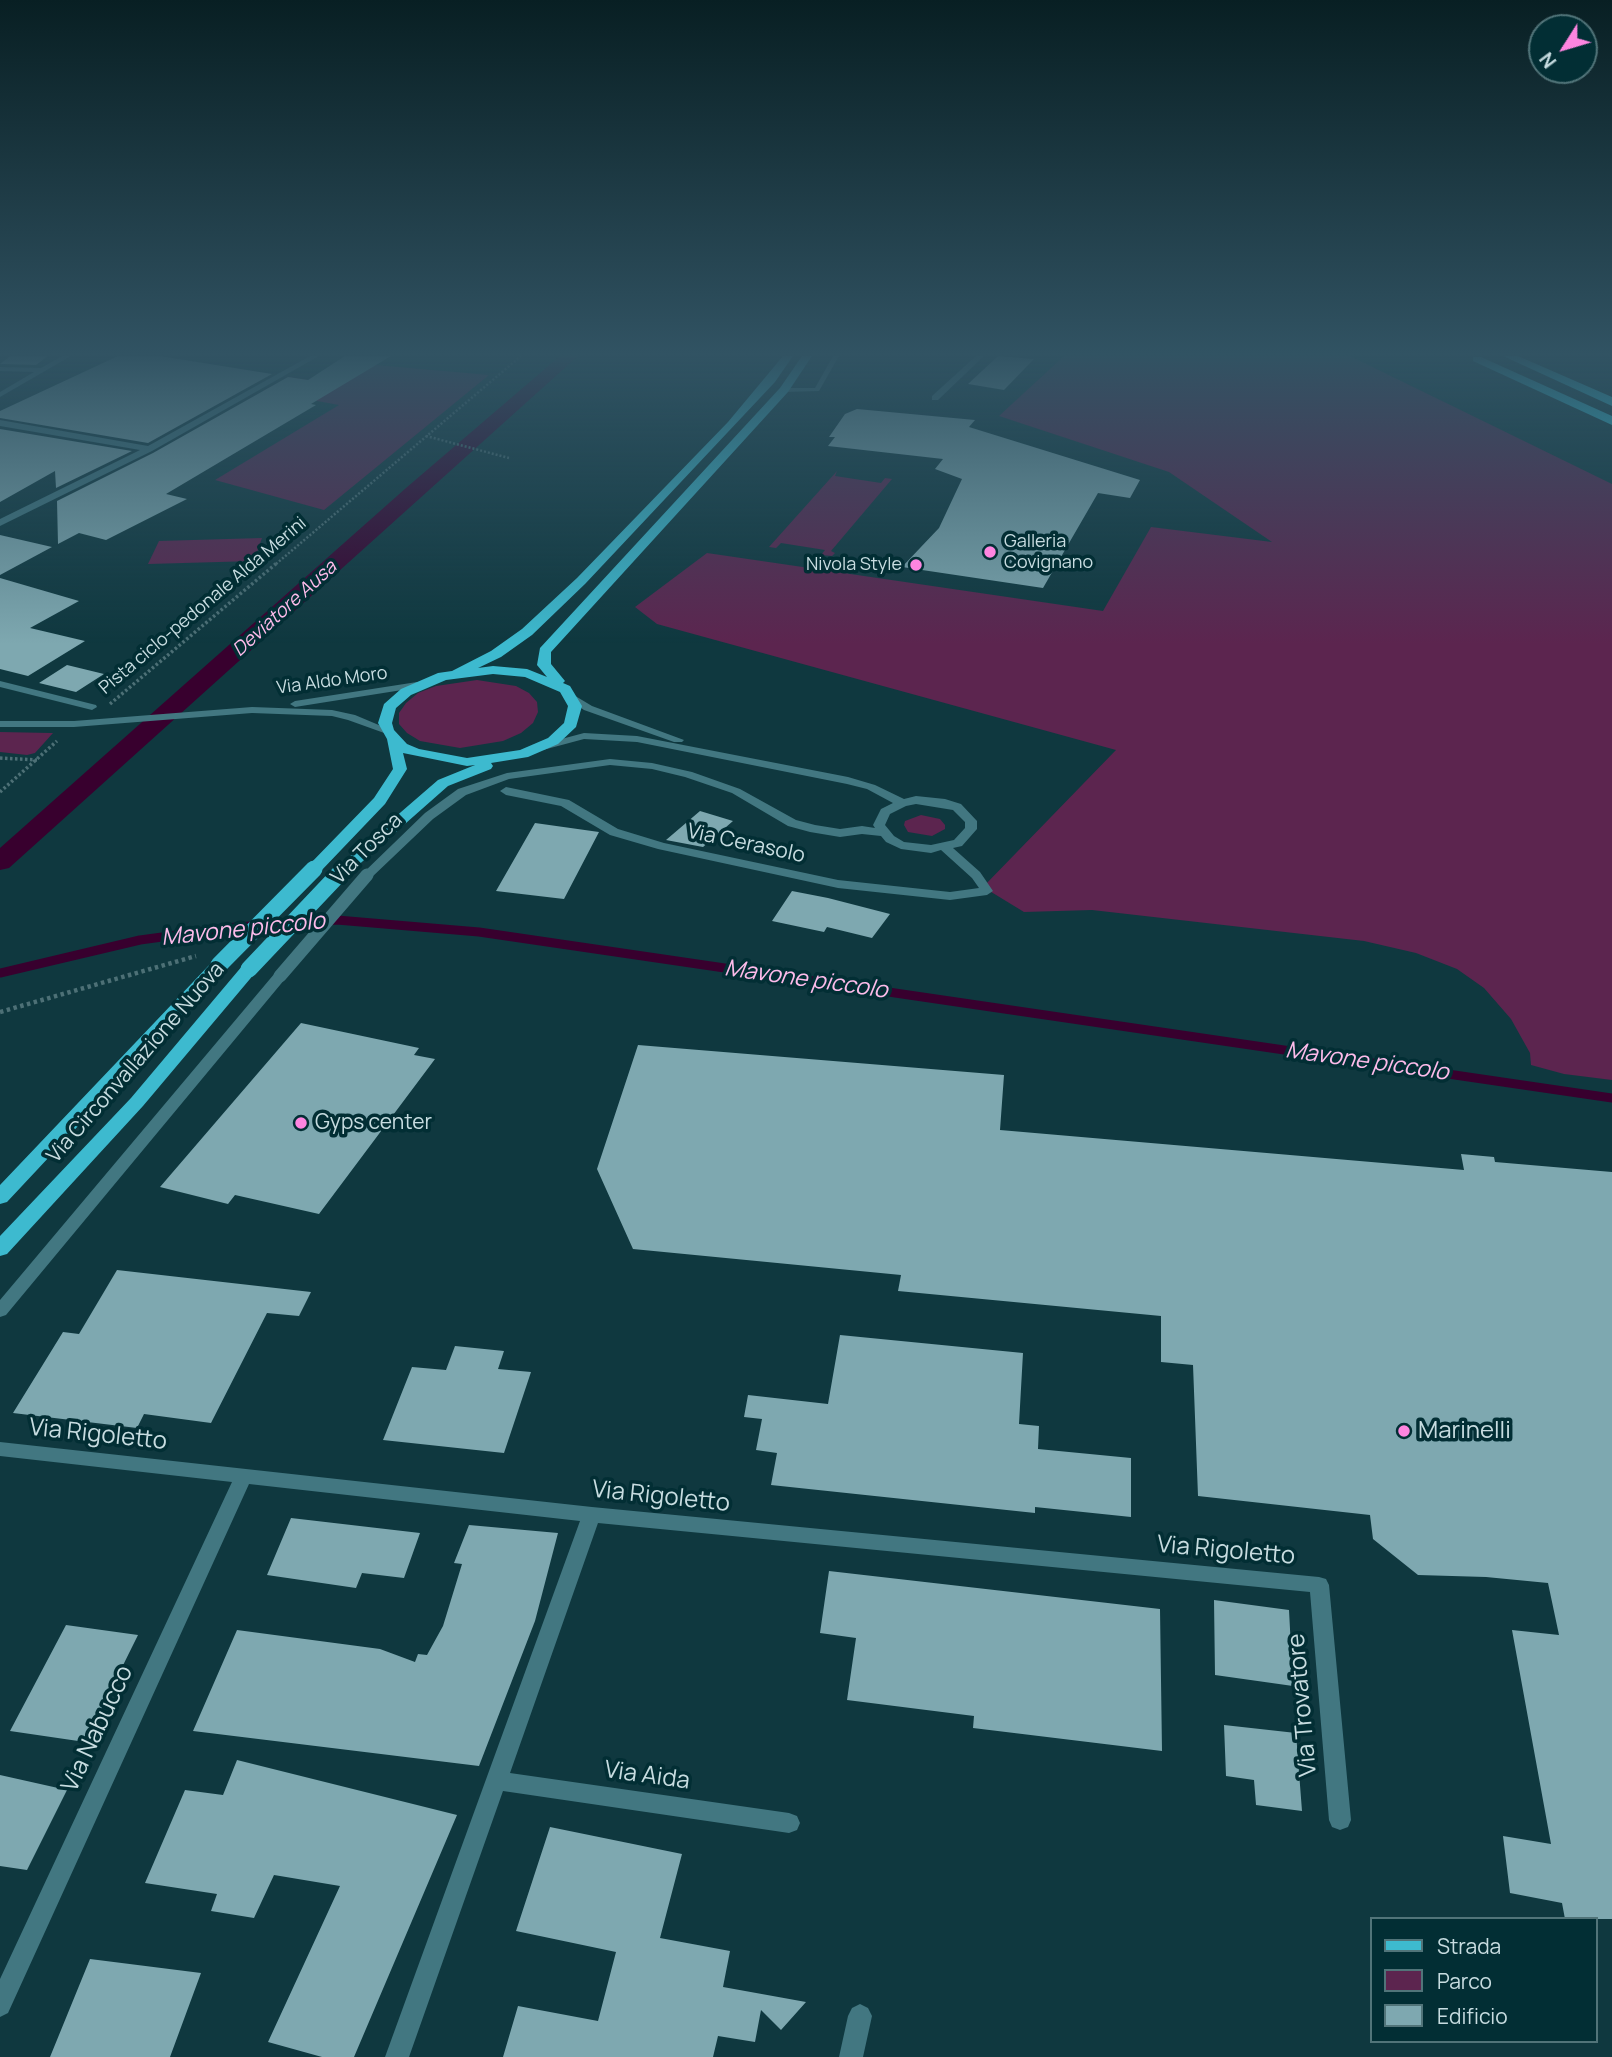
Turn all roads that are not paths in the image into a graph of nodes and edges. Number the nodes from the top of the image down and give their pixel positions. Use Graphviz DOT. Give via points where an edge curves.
graph roads {
  1 [pos="143,452"];
  2 [pos="706,452"];
  3 [pos="727,452"];
  4 [pos="0,523"];
  5 [pos="457,673"];
  6 [pos="0,684"];
  7 [pos="417,685"];
  8 [pos="568,693"];
  9 [pos="92,707"];
  10 [pos="252,710"];
  11 [pos="0,724"];
  12 [pos="390,736"];
  13 [pos="540,748"];
  14 [pos="719,754"];
  15 [pos="505,758"];
  16 [pos="506,791"];
  17 [pos="902,803"];
  18 [pos="882,832"];
  19 [pos="945,847"];
  20 [pos="0,1198"];
  21 [pos="0,1249"];
  22 [pos="0,1311"];
  23 [pos="0,1449"];
  24 [pos="244,1475"];
  25 [pos="592,1515"];
  26 [pos="1319,1585"];
  27 [pos="498,1781"];
  28 [pos="1340,1820"];
  29 [pos="789,1824"];
  30 [pos="0,2005"];
  31 [pos="860,2016"];
  32 [pos="397,2057"];
  33 [pos="851,2057"];
  1 -- 4 [label="street"];
  2 -- 5 [label="main road" via="527,632"];
  3 -- 8 [label="main road" via="545,651 544,665"];
  5 -- 7 [label="main road"];
  5 -- 8 [label="main road" via="527,673"];
  6 -- 9 [label="street"];
  7 -- 10 [label="street, Via Aldo Moro"];
  7 -- 12 [label="main road" via="389,707 384,723"];
  8 -- 13 [label="main road" via="575,706 571,723"];
  8 -- 14 [label="street" via="588,708"];
  10 -- 11 [label="street" via="74,724"];
  10 -- 12 [label="street" via="332,713"];
  12 -- 15 [label="main road" via="415,753 439,760"];
  12 -- 20 [label="main road, Via Circonvallazione Nuova, bridge" via="400,769 380,801"];
  13 -- 14 [label="street" via="584,736 611,736"];
  13 -- 15 [label="main road"];
  14 -- 17 [label="street" via="871,787"];
  15 -- 21 [label="main road, Via Circonvallazione Nuova, bridge" via="443,783 340,873"];
  16 -- 19 [label="street, Via Cerasolo" via="565,803 614,832 662,846 838,884 950,896 987,891"];
  17 -- 18 [label="street" via="885,812 879,825"];
  17 -- 19 [label="street" via="930,800 966,814 971,821 967,837"];
  18 -- 19 [label="street" via="901,845"];
  18 -- 22 [label="street, Via Tosca, bridge" via="840,833 792,823 736,791 652,766 610,762 507,776 462,792 429,816 368,874"];
  23 -- 24 [label="street, Via Rigoletto"];
  24 -- 25 [label="street, Via Rigoletto"];
  24 -- 30 [label="street, Via Nabucco"];
  25 -- 26 [label="street, Via Rigoletto"];
  25 -- 27 [label="street"];
  26 -- 28 [label="street, Via Trovatore"];
  27 -- 29 [label="street, Via Aida"];
  27 -- 32 [label="street"];
  31 -- 33 [label="street"];
}
